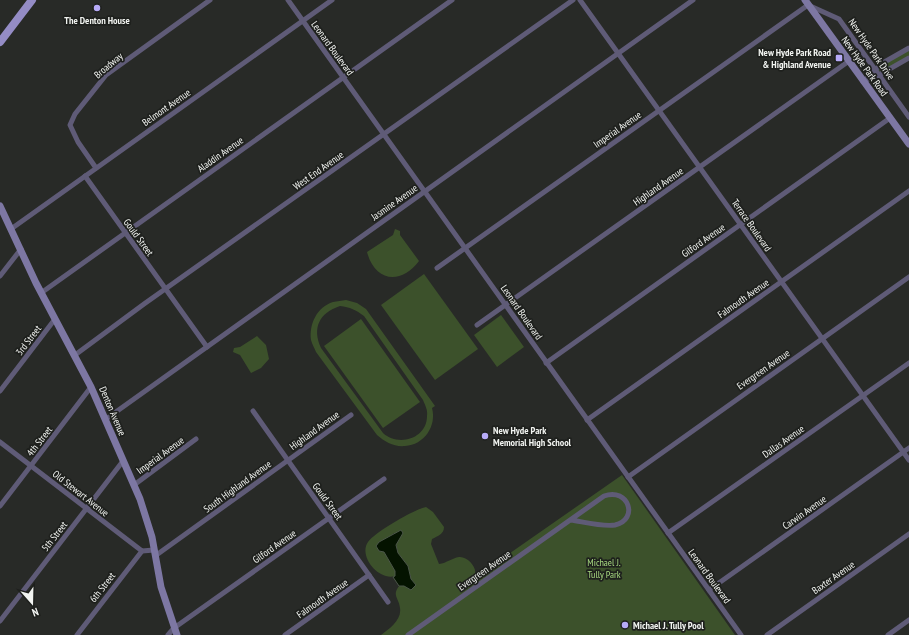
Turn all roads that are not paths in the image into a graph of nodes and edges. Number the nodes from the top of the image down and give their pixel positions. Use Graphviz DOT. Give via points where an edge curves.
graph roads {
  1 [pos="32,0"];
  2 [pos="210,0"];
  3 [pos="288,0"];
  4 [pos="332,0"];
  5 [pos="452,0"];
  6 [pos="573,0"];
  7 [pos="580,0"];
  8 [pos="693,0"];
  9 [pos="807,3"];
  10 [pos="303,21"];
  11 [pos="0,42"];
  12 [pos="909,48"];
  13 [pos="618,53"];
  14 [pos="909,58"];
  15 [pos="849,61"];
  16 [pos="875,69"];
  17 [pos="879,76"];
  18 [pos="343,78"];
  19 [pos="863,82"];
  20 [pos="659,111"];
  21 [pos="909,117"];
  22 [pos="890,118"];
  23 [pos="384,135"];
  24 [pos="909,144"];
  25 [pos="700,167"];
  26 [pos="96,168"];
  27 [pos="85,176"];
  28 [pos="909,191"];
  29 [pos="424,192"];
  30 [pos="0,206"];
  31 [pos="740,224"];
  32 [pos="11,229"];
  33 [pos="125,233"];
  34 [pos="465,248"];
  35 [pos="20,250"];
  36 [pos="437,268"];
  37 [pos="0,276"];
  38 [pos="909,277"];
  39 [pos="781,282"];
  40 [pos="166,290"];
  41 [pos="41,293"];
  42 [pos="506,305"];
  43 [pos="55,319"];
  44 [pos="477,325"];
  45 [pos="822,338"];
  46 [pos="207,347"];
  47 [pos="75,355"];
  48 [pos="546,363"];
  49 [pos="909,363"];
  50 [pos="91,387"];
  51 [pos="0,390"];
  52 [pos="863,396"];
  53 [pos="253,411"];
  54 [pos="351,415"];
  55 [pos="106,419"];
  56 [pos="587,420"];
  57 [pos="196,439"];
  58 [pos="0,442"];
  59 [pos="909,448"];
  60 [pos="903,452"];
  61 [pos="909,460"];
  62 [pos="123,461"];
  63 [pos="288,461"];
  64 [pos="31,466"];
  65 [pos="628,477"];
  66 [pos="384,478"];
  67 [pos="134,485"];
  68 [pos="0,506"];
  69 [pos="87,508"];
  70 [pos="328,518"];
  71 [pos="571,520"];
  72 [pos="668,534"];
  73 [pos="909,534"];
  74 [pos="142,551"];
  75 [pos="155,553"];
  76 [pos="369,575"];
  77 [pos="709,590"];
  78 [pos="388,602"];
  79 [pos="909,620"];
  80 [pos="0,621"];
  81 [pos="175,631"];
  82 [pos="77,635"];
  83 [pos="168,635"];
  84 [pos="285,635"];
  85 [pos="408,635"];
  86 [pos="741,635"];
  87 [pos="767,635"];
  88 [pos="888,635"];
  1 -- 11 [label="main road"];
  2 -- 26 [label="street, Broadway" via="106,75 75,114 70,125 72,132"];
  3 -- 10 [label="street, Leonard Boulevard"];
  4 -- 10 [label="street, Belmont Avenue"];
  5 -- 18 [label="street, Aladdin Avenue"];
  6 -- 23 [label="street, West End Avenue"];
  7 -- 13 [label="street, Terrace Boulevard"];
  8 -- 13 [label="street, Jasmine Avenue"];
  9 -- 15 [label="main road, New Hyde Park Road"];
  9 -- 16 [label="street, New Hyde Park Drive" via="839,19"];
  9 -- 20 [label="street, Imperial Avenue"];
  10 -- 18 [label="street, Leonard Boulevard"];
  10 -- 26 [label="street, Belmont Avenue"];
  12 -- 16 [label="street"];
  13 -- 20 [label="street, Terrace Boulevard"];
  13 -- 29 [label="street, Jasmine Avenue"];
  14 -- 17 [label="street"];
  15 -- 19 [label="main road, New Hyde Park Road"];
  15 -- 25 [label="street, Highland Avenue"];
  16 -- 17 [label="street, New Hyde Park Drive"];
  16 -- 19 [label="street"];
  17 -- 19 [label="street"];
  17 -- 21 [label="street, New Hyde Park Drive"];
  18 -- 23 [label="street, Leonard Boulevard"];
  18 -- 33 [label="street, Aladdin Avenue"];
  19 -- 22 [label="main road, New Hyde Park Road"];
  20 -- 25 [label="street, Terrace Boulevard"];
  20 -- 34 [label="street, Imperial Avenue"];
  22 -- 24 [label="main road, New Hyde Park Road"];
  22 -- 31 [label="street, Gilford Avenue"];
  23 -- 29 [label="street, Leonard Boulevard"];
  23 -- 40 [label="street, West End Avenue"];
  25 -- 31 [label="street, Terrace Boulevard"];
  25 -- 42 [label="street, Highland Avenue"];
  26 -- 27 [label="street, Belmont Avenue"];
  27 -- 32 [label="street, Belmont Avenue"];
  27 -- 33 [label="street, Gould Street"];
  28 -- 39 [label="street, Falmouth Avenue"];
  29 -- 34 [label="street, Leonard Boulevard"];
  29 -- 46 [label="street, Jasmine Avenue"];
  30 -- 32 [label="main road, Denton Avenue"];
  31 -- 39 [label="street, Terrace Boulevard"];
  31 -- 48 [label="street, Gilford Avenue"];
  32 -- 35 [label="main road, Denton Avenue"];
  33 -- 40 [label="street, Gould Street"];
  33 -- 41 [label="street, Aladdin Avenue"];
  34 -- 36 [label="street, Imperial Avenue"];
  34 -- 42 [label="street, Leonard Boulevard"];
  35 -- 37 [label="street"];
  35 -- 41 [label="main road, Denton Avenue"];
  38 -- 45 [label="street, Evergreen Avenue"];
  39 -- 45 [label="street, Terrace Boulevard"];
  39 -- 56 [label="street, Falmouth Avenue"];
  40 -- 46 [label="street, Gould Street"];
  40 -- 47 [label="street, West End Avenue"];
  41 -- 43 [label="main road, Denton Avenue"];
  42 -- 44 [label="street, Highland Avenue"];
  42 -- 48 [label="street, Leonard Boulevard"];
  43 -- 47 [label="main road, Denton Avenue"];
  43 -- 51 [label="street, 3rd Street"];
  45 -- 52 [label="street, Terrace Boulevard"];
  45 -- 65 [label="street, Evergreen Avenue"];
  46 -- 55 [label="street, Jasmine Avenue"];
  47 -- 50 [label="main road, Denton Avenue"];
  48 -- 56 [label="street, Leonard Boulevard"];
  49 -- 52 [label="street, Dallas Avenue"];
  50 -- 55 [label="main road, Denton Avenue"];
  50 -- 64 [label="street, 4th Street"];
  52 -- 60 [label="street, Terrace Boulevard"];
  52 -- 72 [label="street, Dallas Avenue"];
  53 -- 63 [label="street, Gould Street"];
  54 -- 63 [label="street, Highland Avenue"];
  55 -- 62 [label="main road, Denton Avenue"];
  56 -- 65 [label="street, Leonard Boulevard"];
  57 -- 67 [label="street, Imperial Avenue"];
  58 -- 64 [label="street, Old Stewart Avenue"];
  59 -- 60 [label="street, Carwin Avenue"];
  60 -- 61 [label="street, Terrace Boulevard"];
  60 -- 77 [label="street, Carwin Avenue"];
  62 -- 67 [label="main road, Denton Avenue"];
  62 -- 69 [label="street, 5th Street"];
  63 -- 70 [label="street, Gould Street"];
  63 -- 75 [label="street, South Highland Avenue"];
  64 -- 68 [label="street, 4th Street"];
  64 -- 69 [label="street, Old Stewart Avenue"];
  65 -- 72 [label="street, Leonard Boulevard"];
  66 -- 70 [label="street, Gilford Avenue"];
  67 -- 75 [label="main road, Denton Avenue" via="148,522"];
  69 -- 74 [label="street, Old Stewart Avenue"];
  69 -- 80 [label="street, 5th Street"];
  70 -- 76 [label="street, Gould Street"];
  70 -- 81 [label="street, Gilford Avenue"];
  71 -- 71 [label="street, Evergreen Avenue" via="614,525 625,520 628,507 622,497 609,494"];
  71 -- 85 [label="street, Evergreen Avenue"];
  72 -- 77 [label="street, Leonard Boulevard"];
  73 -- 87 [label="street, Baxter Avenue"];
  74 -- 75 [label="street"];
  74 -- 82 [label="street, 6th Street"];
  75 -- 81 [label="main road, Denton Avenue" via="161,588"];
  76 -- 78 [label="street, Gould Street"];
  76 -- 84 [label="street, Falmouth Avenue"];
  77 -- 86 [label="street, Leonard Boulevard"];
  79 -- 88 [label="street"];
  81 -- 83 [label="street, Gilford Avenue"];
}
